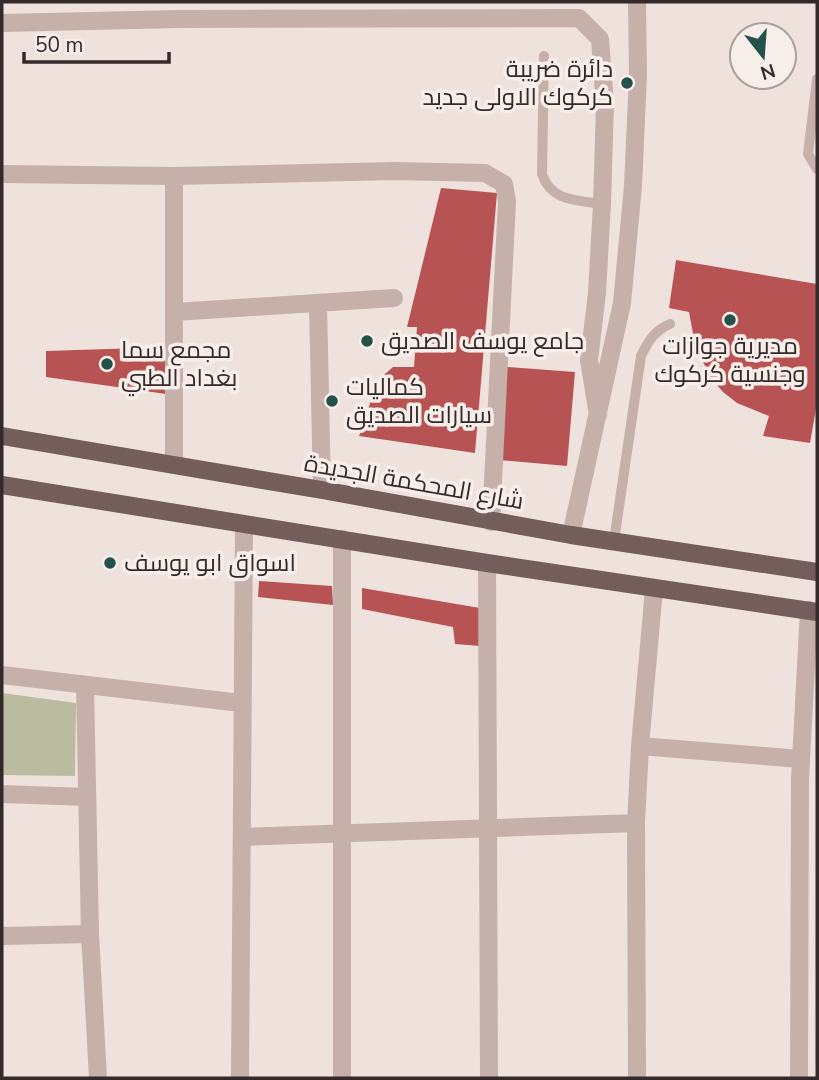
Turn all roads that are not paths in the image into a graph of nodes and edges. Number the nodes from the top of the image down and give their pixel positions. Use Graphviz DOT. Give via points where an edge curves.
graph roads {
  1 [pos="637,2"];
  2 [pos="179,10"];
  3 [pos="2,23"];
  4 [pos="544,56"];
  5 [pos="817,79"];
  6 [pos="814,127"];
  7 [pos="817,169"];
  8 [pos="2,174"];
  9 [pos="174,176"];
  10 [pos="602,204"];
  11 [pos="394,298"];
  12 [pos="318,303"];
  13 [pos="175,312"];
  14 [pos="670,324"];
  15 [pos="598,415"];
  16 [pos="2,436"];
  17 [pos="174,465"];
  18 [pos="2,485"];
  19 [pos="322,490"];
  20 [pos="491,522"];
  21 [pos="244,525"];
  22 [pos="571,536"];
  23 [pos="342,539"];
  24 [pos="614,541"];
  25 [pos="487,563"];
  26 [pos="817,572"];
  27 [pos="654,589"];
  28 [pos="813,611"];
  29 [pos="2,675"];
  30 [pos="86,686"];
  31 [pos="241,703"];
  32 [pos="640,746"];
  33 [pos="801,759"];
  34 [pos="809,781"];
  35 [pos="2,794"];
  36 [pos="87,797"];
  37 [pos="636,823"];
  38 [pos="489,828"];
  39 [pos="340,834"];
  40 [pos="242,838"];
  41 [pos="90,934"];
  42 [pos="2,936"];
  43 [pos="808,952"];
  44 [pos="98,1078"];
  45 [pos="240,1078"];
  46 [pos="342,1078"];
  47 [pos="489,1078"];
  48 [pos="637,1078"];
  49 [pos="799,1078"];
  1 -- 15 [label="street" via="633,186 622,303"];
  2 -- 3 [label="street"];
  2 -- 10 [label="street" via="579,18 600,39 605,104"];
  4 -- 10 [label="lane" via="544,182 562,197"];
  5 -- 6 [label="lane"];
  6 -- 7 [label="lane" via="808,154"];
  8 -- 9 [label="street"];
  9 -- 13 [label="street"];
  9 -- 20 [label="street" via="394,170 485,173 504,184 507,201"];
  10 -- 15 [label="street" via="589,360"];
  11 -- 12 [label="street"];
  12 -- 13 [label="street"];
  12 -- 19 [label="street"];
  13 -- 17 [label="street"];
  14 -- 24 [label="lane" via="650,338 641,356"];
  15 -- 22 [label="street"];
  16 -- 17 [label="main road, شارع المحكمة الجديدة"];
  17 -- 19 [label="main road, شارع المحكمة الجديدة"];
  18 -- 21 [label="main road"];
  19 -- 20 [label="main road, شارع المحكمة الجديدة"];
  20 -- 22 [label="main road, شارع المحكمة الجديدة"];
  21 -- 23 [label="main road"];
  21 -- 31 [label="street"];
  22 -- 24 [label="main road, شارع المحكمة الجديدة"];
  23 -- 25 [label="main road"];
  23 -- 39 [label="street"];
  24 -- 26 [label="main road, شارع المحكمة الجديدة"];
  25 -- 27 [label="main road"];
  25 -- 38 [label="street"];
  27 -- 28 [label="main road"];
  27 -- 32 [label="street"];
  28 -- 33 [label="street"];
  29 -- 30 [label="street"];
  30 -- 31 [label="street"];
  30 -- 36 [label="street"];
  31 -- 40 [label="street"];
  32 -- 33 [label="street"];
  32 -- 37 [label="street"];
  33 -- 34 [label="street"];
  34 -- 43 [label="street"];
  35 -- 36 [label="street"];
  36 -- 41 [label="street"];
  37 -- 38 [label="street"];
  37 -- 48 [label="street"];
  38 -- 39 [label="street"];
  38 -- 47 [label="street"];
  39 -- 40 [label="street"];
  39 -- 46 [label="street"];
  40 -- 45 [label="street"];
  41 -- 42 [label="street"];
  41 -- 44 [label="street"];
  43 -- 49 [label="street"];
}
